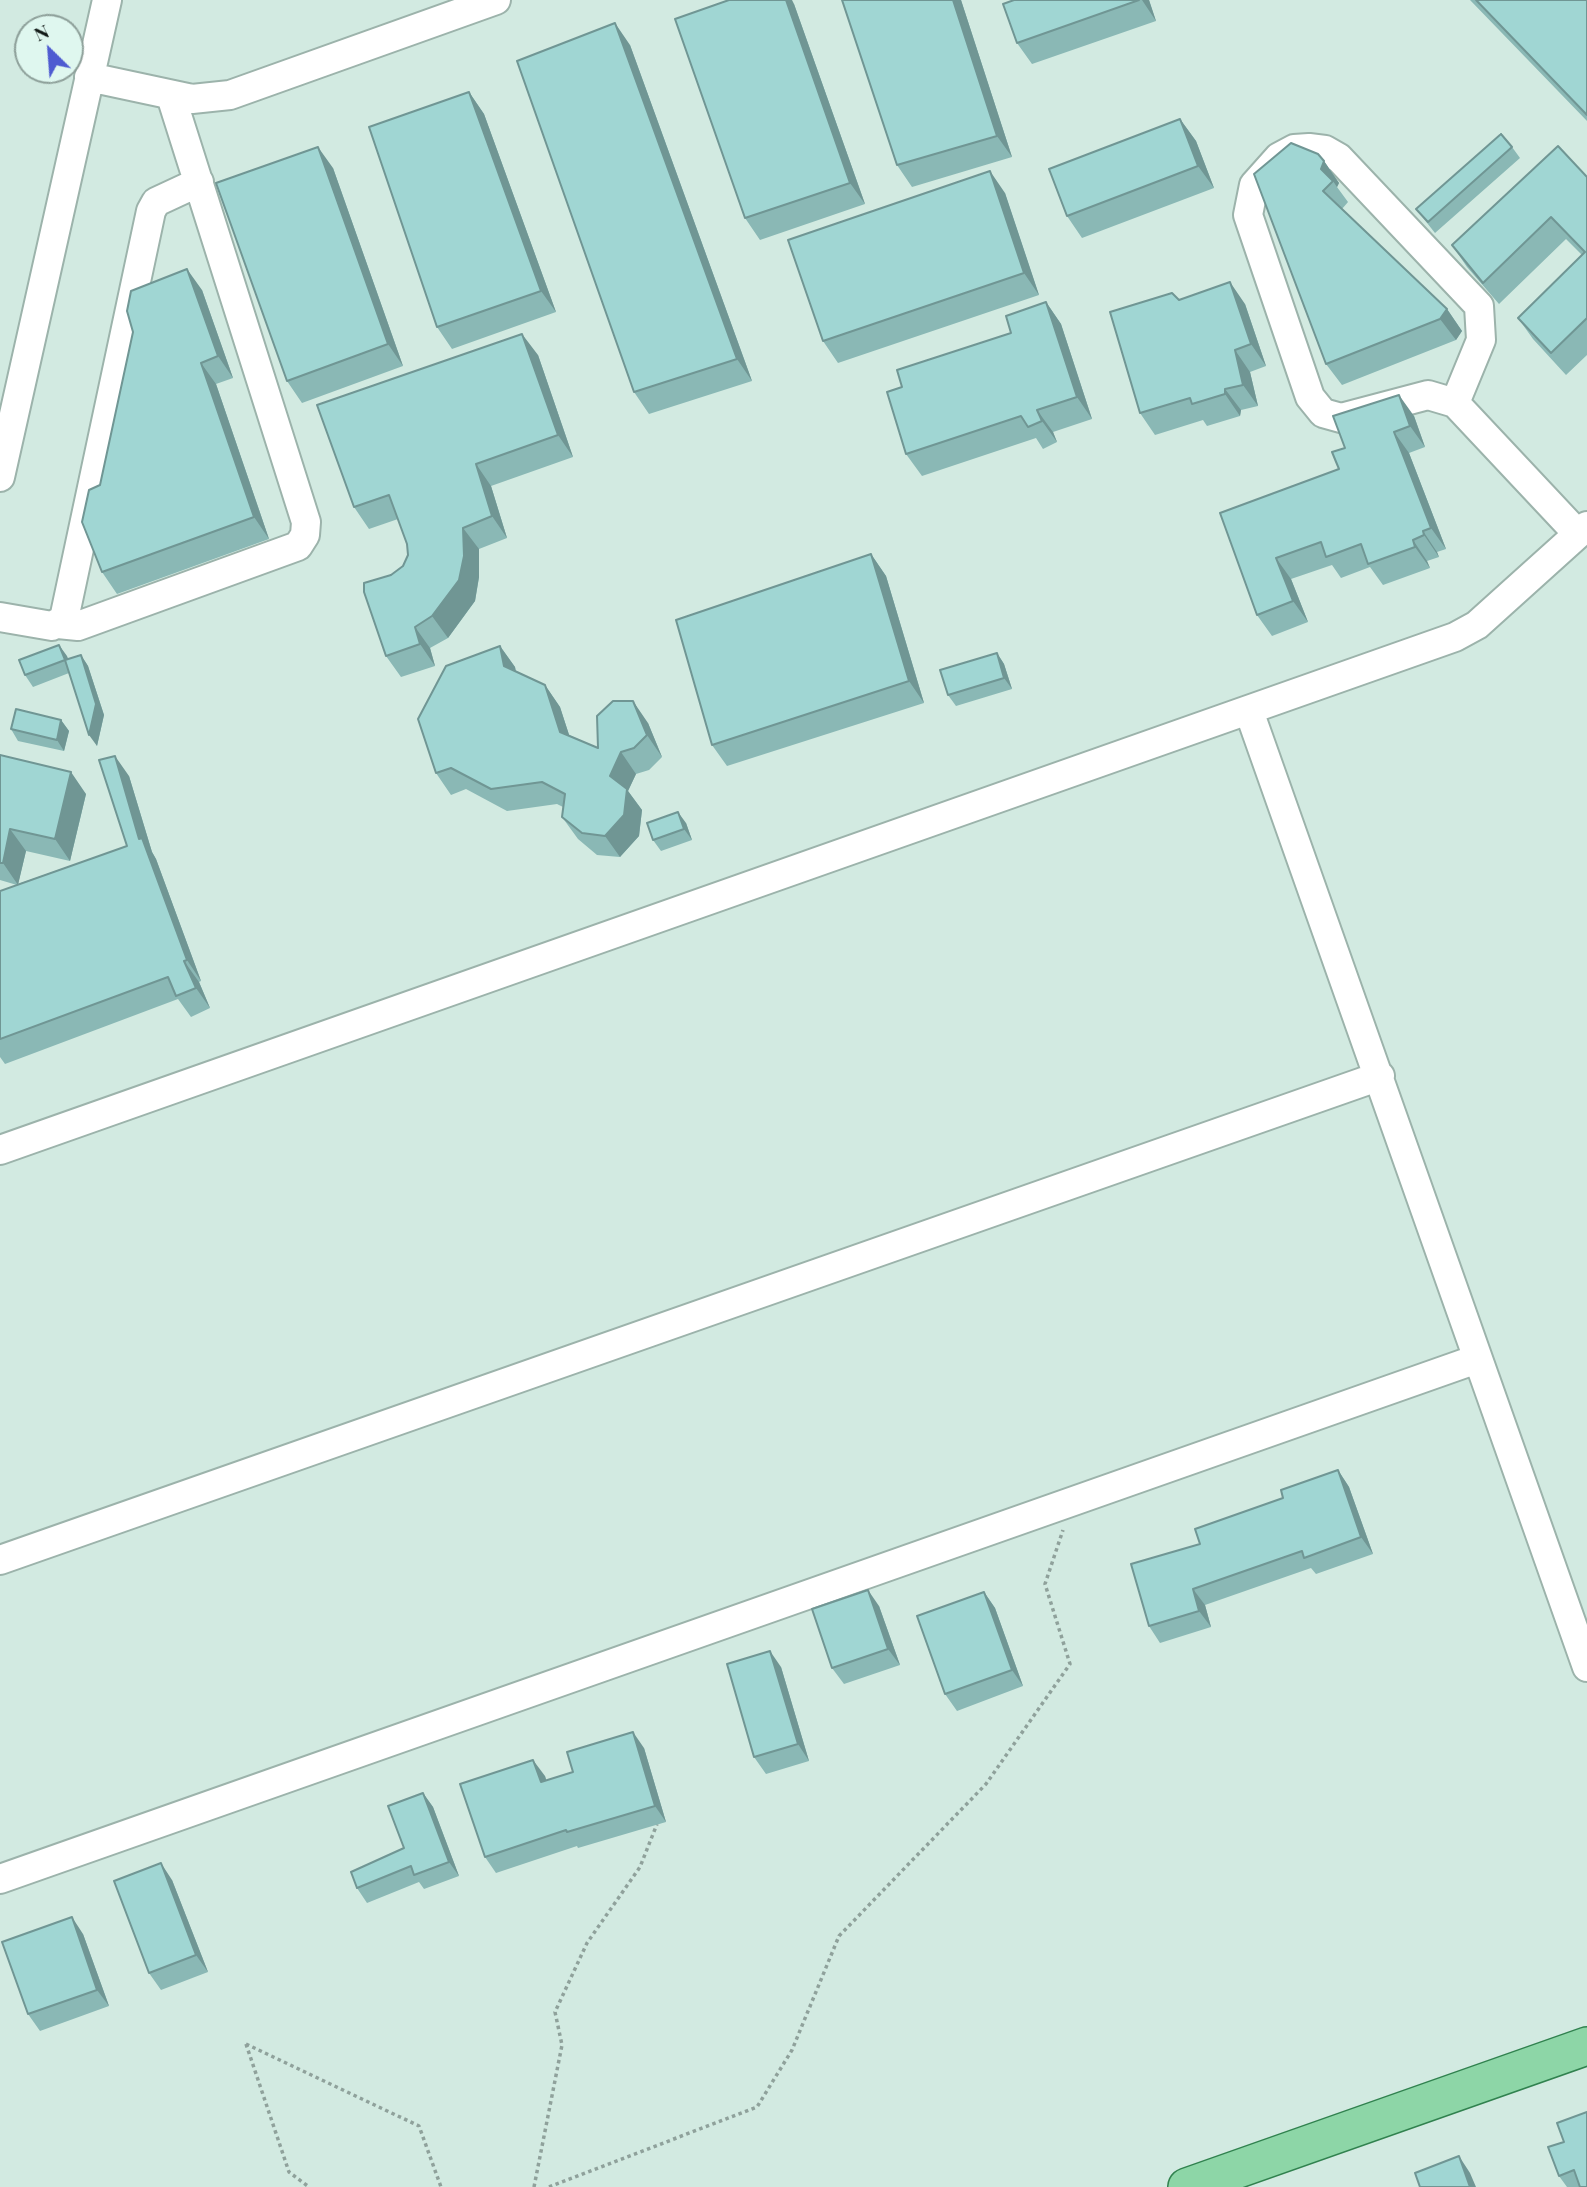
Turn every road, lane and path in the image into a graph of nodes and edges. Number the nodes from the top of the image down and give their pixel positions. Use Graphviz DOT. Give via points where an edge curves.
graph roads {
  1 [pos="107,0"];
  2 [pos="496,0"];
  3 [pos="89,77"];
  4 [pos="171,96"];
  5 [pos="199,183"];
  6 [pos="1455,403"];
  7 [pos="0,477"];
  8 [pos="1582,530"];
  9 [pos="0,617"];
  10 [pos="58,624"];
  11 [pos="1249,711"];
  12 [pos="1380,1076"];
  13 [pos="0,1150"];
  14 [pos="1477,1359"];
  15 [pos="1073,1501"];
  16 [pos="0,1560"];
  17 [pos="1587,1667"];
  18 [pos="657,1824"];
  19 [pos="0,1879"];
  20 [pos="1587,2046"];
  21 [pos="309,2187"];
  22 [pos="441,2187"];
  23 [pos="534,2187"];
  24 [pos="549,2187"];
  25 [pos="1187,2187"];
  1 -- 3 [label="street"];
  2 -- 4 [label="street" via="230,95"];
  3 -- 4 [label="street"];
  3 -- 7 [label="street"];
  4 -- 5 [label="street"];
  5 -- 10 [label="street" via="156,202 151,211 64,619"];
  5 -- 10 [label="street" via="306,523 305,535 298,546 78,626"];
  6 -- 6 [label="street" via="1428,395 1341,418 1322,413 1310,397 1248,215 1254,185 1279,157 1309,148 1339,158 1479,306 1481,340"];
  6 -- 8 [label="street"];
  8 -- 11 [label="street" via="1477,625 1455,637"];
  9 -- 10 [label="street"];
  11 -- 12 [label="street"];
  11 -- 13 [label="street"];
  12 -- 14 [label="street"];
  12 -- 16 [label="street"];
  14 -- 15 [label="street"];
  14 -- 17 [label="street"];
  15 -- 19 [label="street"];
  15 -- 24 [label="path" via="1045,1584 1070,1664 986,1784 839,1936 792,2050 757,2107"];
  18 -- 23 [label="path" via="640,1867 587,1944 555,2012 562,2045"];
  20 -- 25 [label="main road"];
  21 -- 22 [label="path" via="289,2172 246,2044 419,2126"];
}
